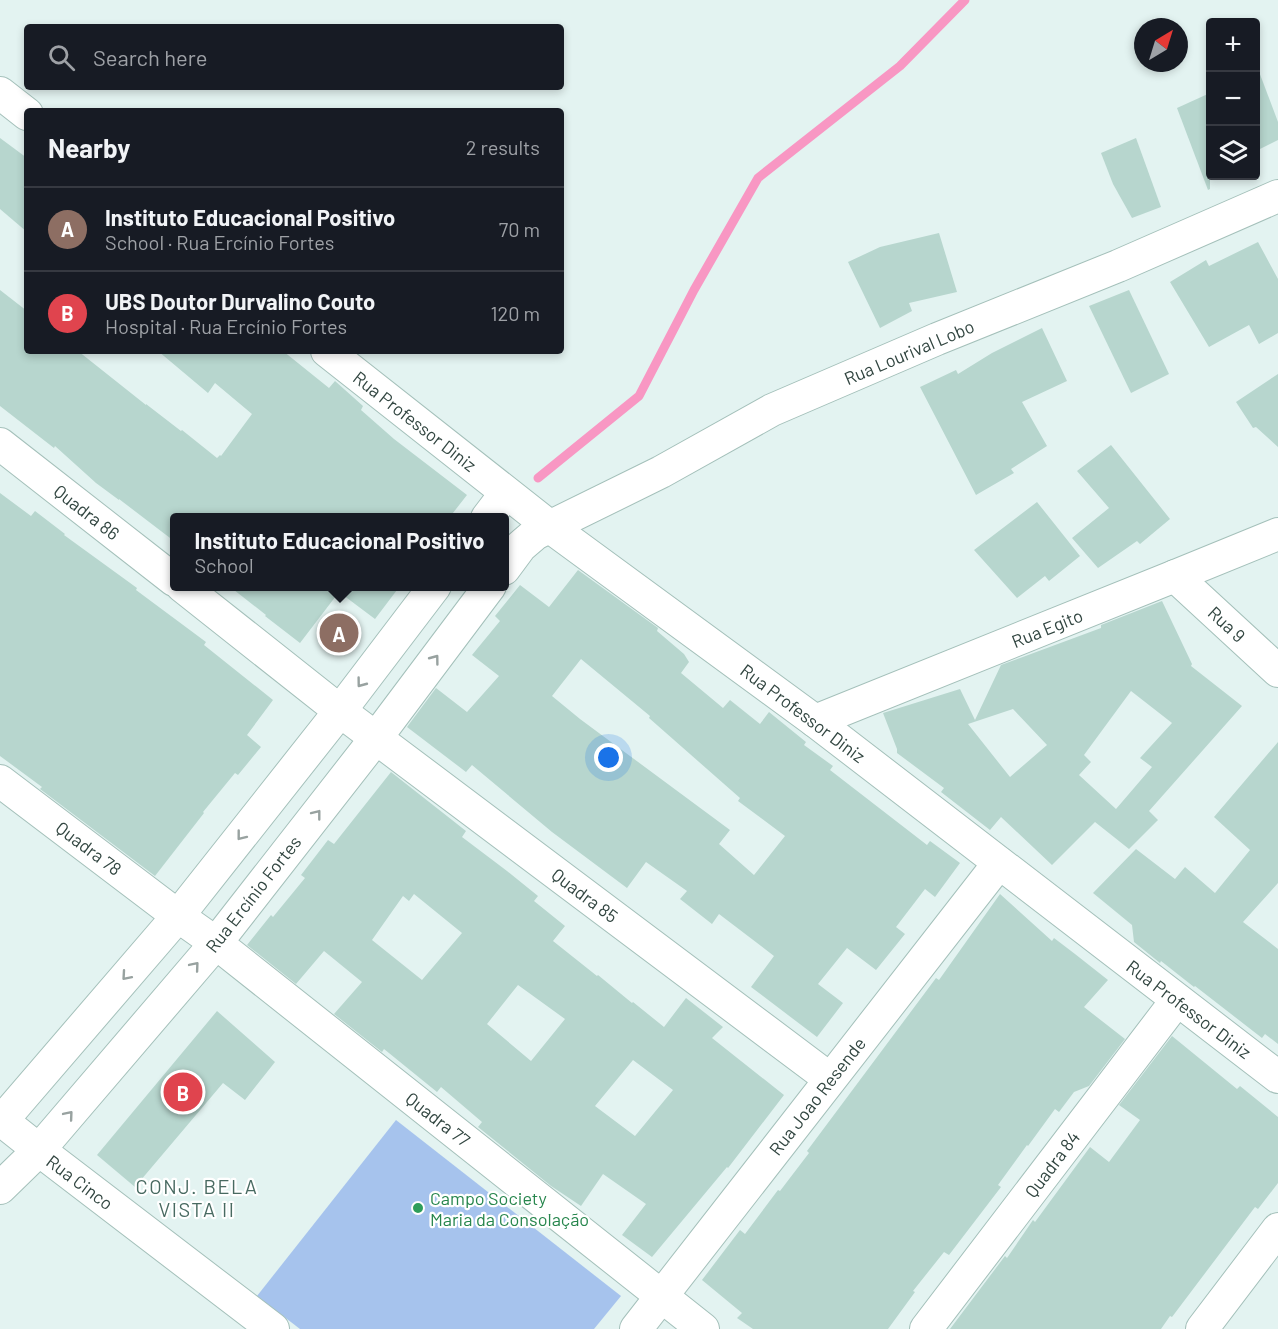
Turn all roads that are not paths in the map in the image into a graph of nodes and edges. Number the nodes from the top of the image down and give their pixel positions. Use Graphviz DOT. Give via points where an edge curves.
graph roads {
  1 [pos="0,93"];
  2 [pos="24,112"];
  3 [pos="1278,196"];
  4 [pos="331,354"];
  5 [pos="0,444"];
  6 [pos="506,493"];
  7 [pos="492,513"];
  8 [pos="549,526"];
  9 [pos="1278,534"];
  10 [pos="509,563"];
  11 [pos="1175,576"];
  12 [pos="170,577"];
  13 [pos="188,591"];
  14 [pos="431,591"];
  15 [pos="486,591"];
  16 [pos="1278,671"];
  17 [pos="340,711"];
  18 [pos="815,721"];
  19 [pos="376,738"];
  20 [pos="0,781"];
  21 [pos="999,863"];
  22 [pos="178,916"];
  23 [pos="216,943"];
  24 [pos="1177,1000"];
  25 [pos="1278,1077"];
  26 [pos="830,1078"];
  27 [pos="1,1121"];
  28 [pos="39,1150"];
  29 [pos="0,1188"];
  30 [pos="1278,1229"];
  31 [pos="660,1296"];
  32 [pos="273,1329"];
  33 [pos="636,1329"];
  34 [pos="703,1329"];
  35 [pos="926,1329"];
  36 [pos="1202,1329"];
  1 -- 2 [label="street"];
  3 -- 8 [label="street, Rua Lourival Lobo" via="772,410 661,472"];
  4 -- 6 [label="street, Rua Professor Diniz"];
  5 -- 12 [label="street, Quadra 86"];
  6 -- 7 [label="street"];
  6 -- 8 [label="street, Rua Professor Diniz"];
  8 -- 10 [label="street" via="527,540"];
  8 -- 18 [label="street, Rua Professor Diniz"];
  9 -- 11 [label="street, Rua Egito"];
  11 -- 16 [label="street, Rua 9"];
  11 -- 18 [label="street, Rua Egito"];
  13 -- 17 [label="street"];
  14 -- 17 [label="street, one-way"];
  19 -- 15 [label="street, Rua Ercínio Fortes, one-way"];
  17 -- 19 [label="street, Quadra 85"];
  17 -- 22 [label="street, one-way"];
  18 -- 21 [label="street, Rua Professor Diniz"];
  23 -- 19 [label="street, Rua Ercínio Fortes, one-way"];
  19 -- 26 [label="street, Quadra 85"];
  20 -- 22 [label="street, Quadra 78"];
  21 -- 24 [label="street, Rua Professor Diniz"];
  21 -- 26 [label="street, Rua Joao Resende"];
  22 -- 23 [label="street, Quadra 78"];
  22 -- 27 [label="street, one-way"];
  28 -- 23 [label="street, Rua Ercínio Fortes, one-way"];
  23 -- 31 [label="street, Quadra 77"];
  24 -- 25 [label="street, Rua Professor Diniz"];
  24 -- 35 [label="street, Quadra 84"];
  26 -- 31 [label="street, Rua Joao Resende"];
  27 -- 28 [label="street, Rua Cinco"];
  28 -- 29 [label="street, Rua Ercínio Fortes"];
  28 -- 32 [label="street, Rua Cinco"];
  30 -- 36 [label="street"];
  31 -- 33 [label="street, Rua Joao Resende"];
  31 -- 34 [label="street, Quadra 77"];
}
